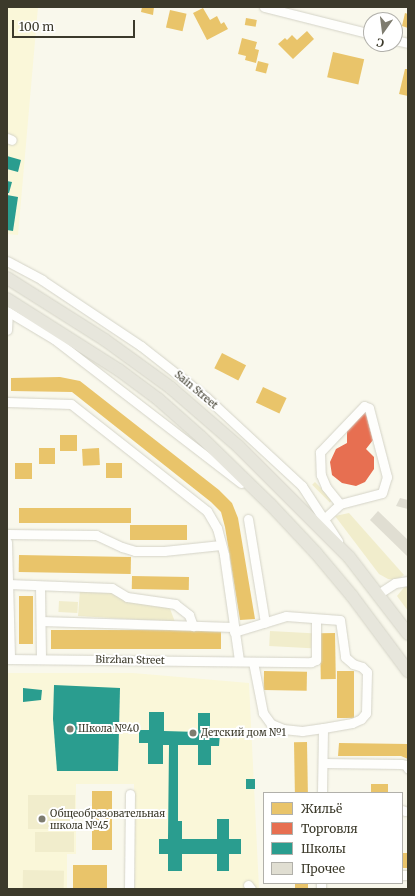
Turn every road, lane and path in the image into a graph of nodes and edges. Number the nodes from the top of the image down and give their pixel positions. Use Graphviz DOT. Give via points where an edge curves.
graph roads {
  1 [pos="264,7"];
  2 [pos="363,32"];
  3 [pos="7,261"];
  4 [pos="7,278"];
  5 [pos="7,299"];
  6 [pos="7,311"];
  7 [pos="7,330"];
  8 [pos="7,402"];
  9 [pos="270,504"];
  10 [pos="340,504"];
  11 [pos="248,519"];
  12 [pos="324,519"];
  13 [pos="7,534"];
  14 [pos="7,542"];
  15 [pos="221,545"];
  16 [pos="349,557"];
  17 [pos="408,581"];
  18 [pos="8,584"];
  19 [pos="40,586"];
  20 [pos="378,594"];
  21 [pos="316,620"];
  22 [pos="40,621"];
  23 [pos="265,623"];
  24 [pos="193,626"];
  25 [pos="234,629"];
  26 [pos="408,634"];
  27 [pos="8,659"];
  28 [pos="41,660"];
  29 [pos="239,662"];
  30 [pos="253,662"];
  31 [pos="408,671"];
  32 [pos="323,728"];
  33 [pos="323,762"];
  34 [pos="408,769"];
  35 [pos="322,792"];
  36 [pos="130,794"];
  37 [pos="129,889"];
  1 -- 2 [label="street"];
  3 -- 12 [label="street, Sain Street" via="42,280 141,346 206,398 302,486"];
  4 -- 16 [label="main road, Sain Street" via="105,340 170,388 238,446"];
  5 -- 9 [label="main road" via="100,358 158,400 201,436"];
  6 -- 7 [label="street"];
  6 -- 9 [label="street" via="54,339"];
  8 -- 15 [label="street" via="71,404 206,511 217,528"];
  9 -- 31 [label="main road" via="352,596"];
  10 -- 10 [label="street" via="382,493 387,477 369,408 364,406 320,452 321,475 326,487"];
  10 -- 12 [label="street"];
  11 -- 23 [label="street"];
  12 -- 16 [label="street, Sain Street"];
  13 -- 15 [label="street" via="96,535 135,551 164,551"];
  14 -- 18 [label="street"];
  15 -- 25 [label="street"];
  16 -- 20 [label="main road, Sain Street"];
  17 -- 20 [label="street" via="395,583"];
  18 -- 19 [label="street"];
  18 -- 27 [label="street"];
  19 -- 22 [label="street"];
  19 -- 24 [label="street" via="112,588 127,597 175,604 189,615"];
  20 -- 26 [label="main road, Sain Street"];
  21 -- 23 [label="street" via="293,615"];
  21 -- 30 [label="street, Birzhan Street" via="316,660"];
  21 -- 32 [label="street" via="340,620 345,657 353,664 362,666 367,672 366,713 352,723"];
  22 -- 24 [label="street"];
  22 -- 28 [label="street"];
  23 -- 25 [label="street"];
  24 -- 25 [label="street"];
  25 -- 29 [label="street"];
  27 -- 28 [label="street, Birzhan Street"];
  28 -- 29 [label="street, Birzhan Street"];
  29 -- 30 [label="street, Birzhan Street"];
  30 -- 32 [label="street" via="263,713 271,724 283,729 302,731"];
  32 -- 33 [label="street"];
  33 -- 34 [label="street" via="401,764 406,765"];
  33 -- 35 [label="street"];
  36 -- 37 [label="street"];
}
